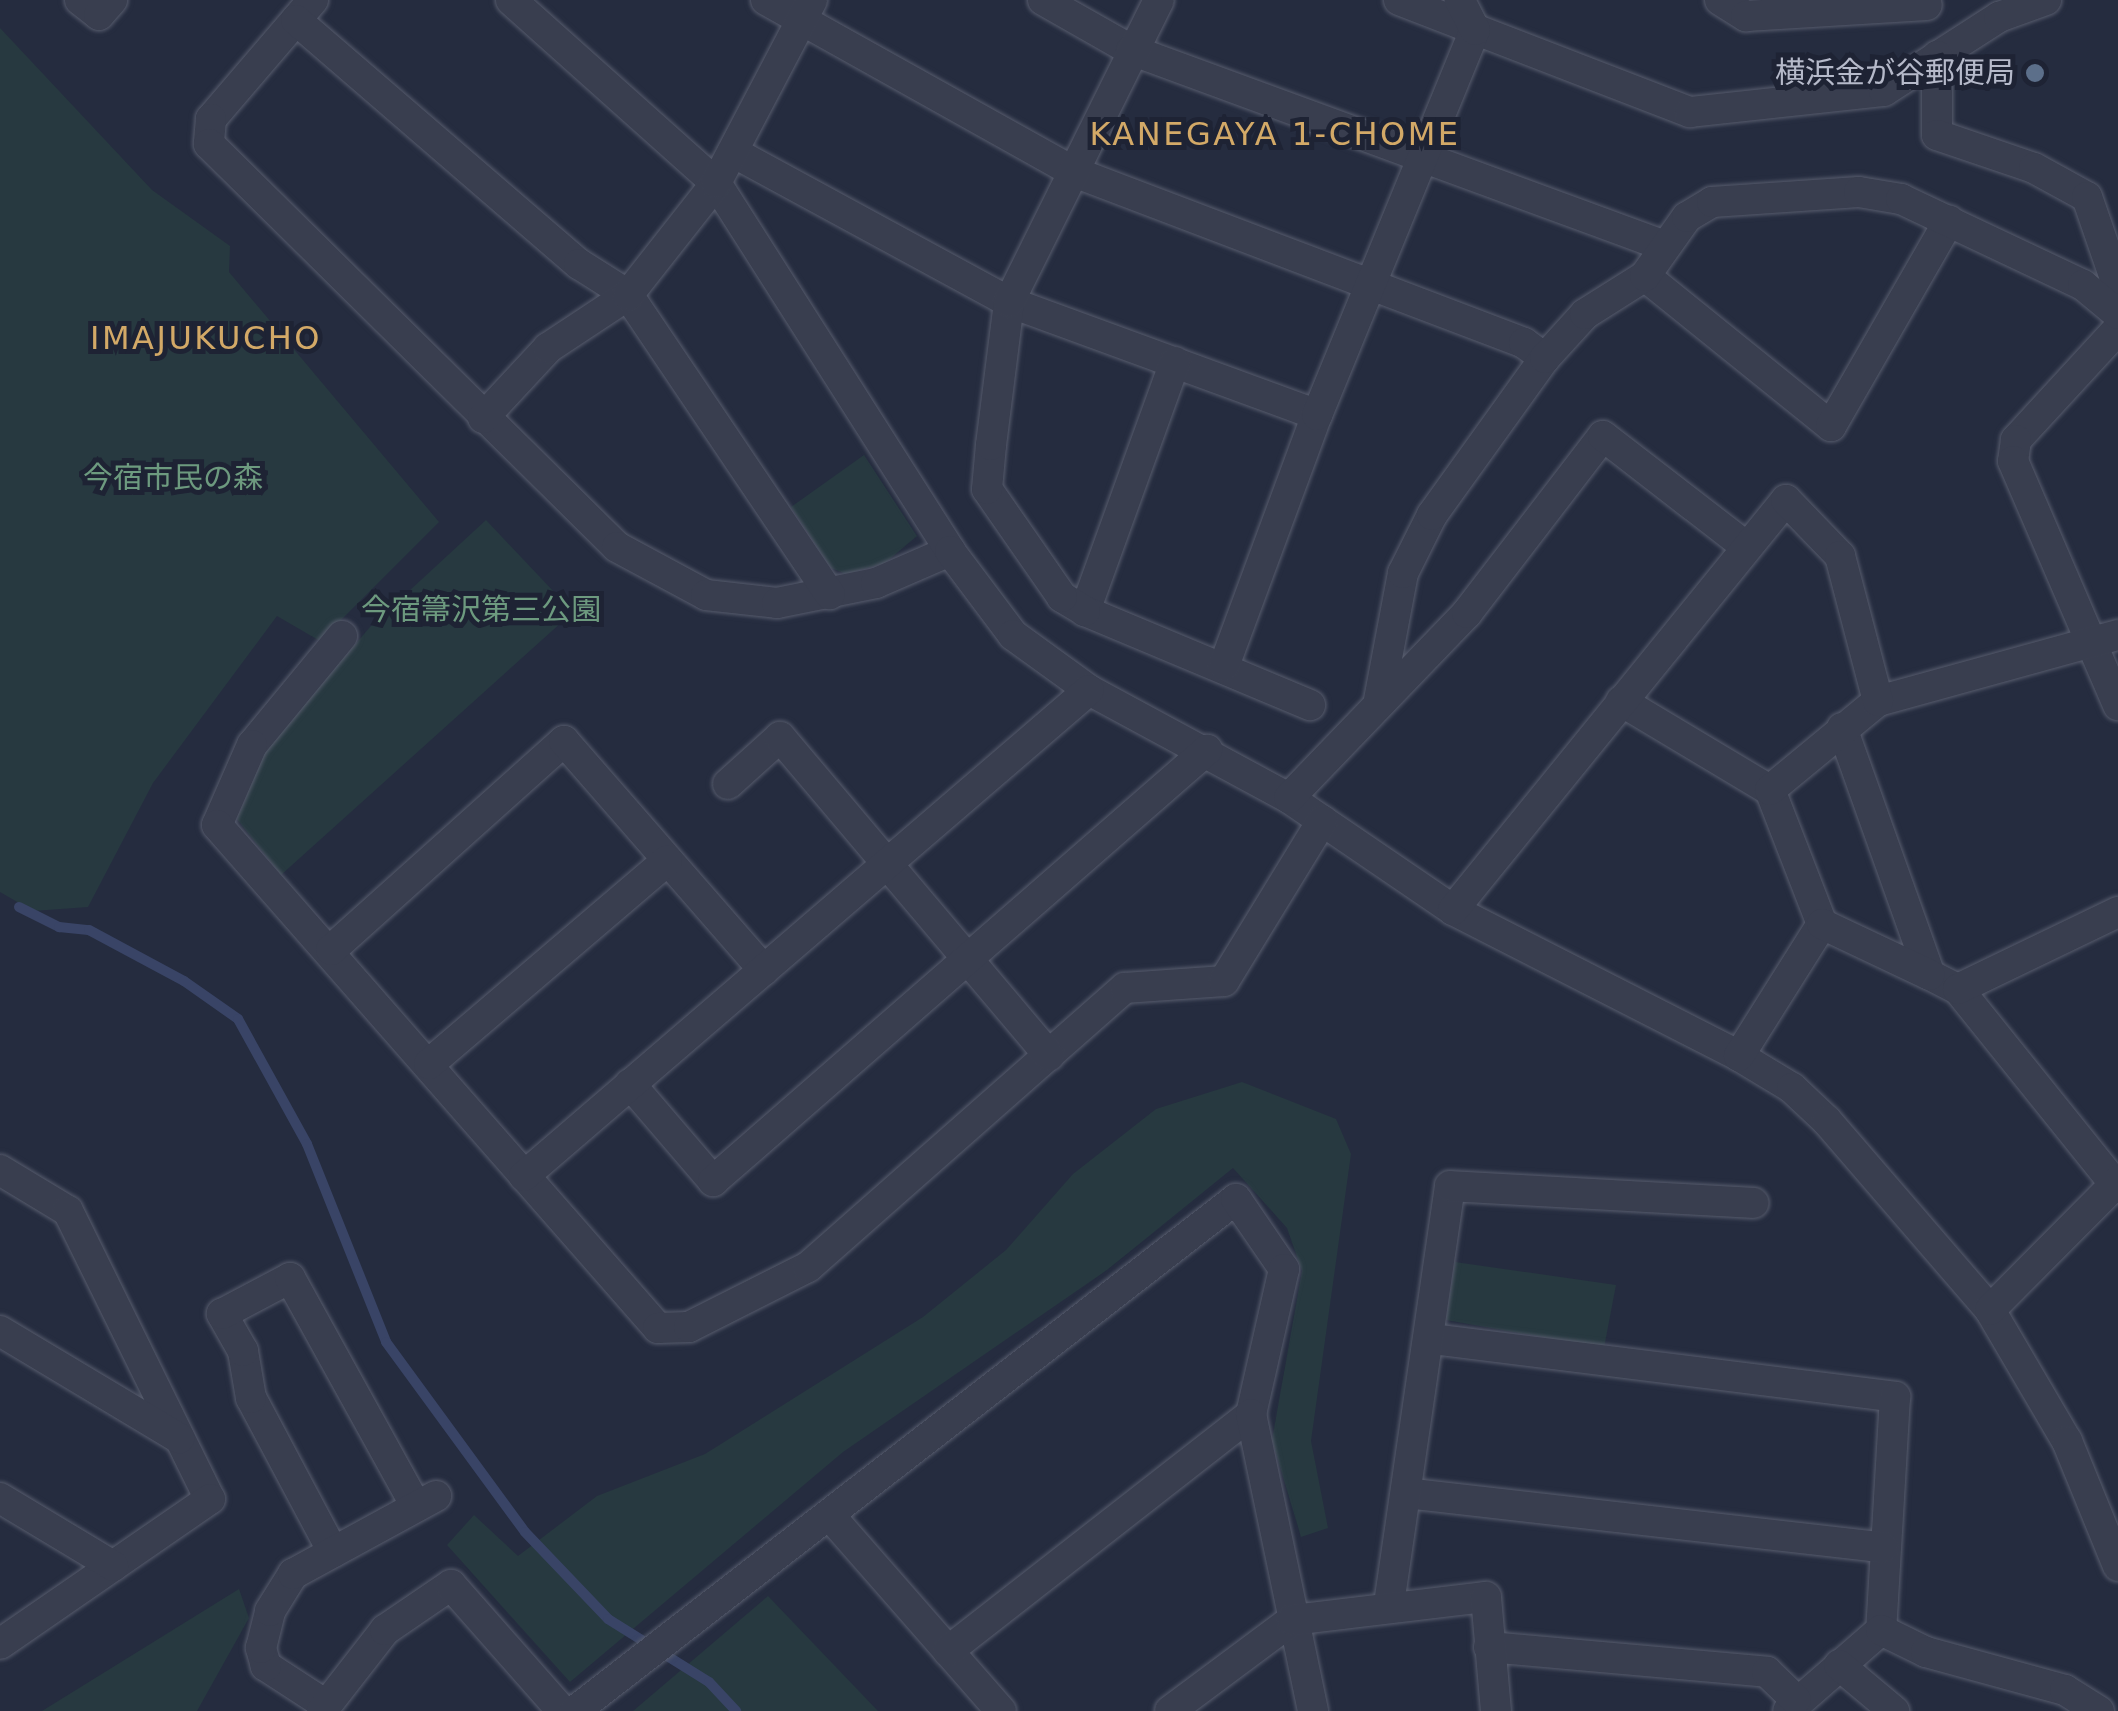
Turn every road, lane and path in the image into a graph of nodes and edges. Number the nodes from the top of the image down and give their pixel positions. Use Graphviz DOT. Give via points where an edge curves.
graph roads {
  1 [pos="80,0"];
  2 [pos="112,0"];
  3 [pos="510,0"];
  4 [pos="766,0"];
  5 [pos="1042,0"];
  6 [pos="1159,0"];
  7 [pos="1399,0"];
  8 [pos="1460,0"];
  9 [pos="1720,0"];
  10 [pos="2046,0"];
  11 [pos="1928,3"];
  12 [pos="304,10"];
  13 [pos="807,10"];
  14 [pos="1475,30"];
  15 [pos="1131,50"];
  16 [pos="1944,51"];
  17 [pos="734,152"];
  18 [pos="1423,159"];
  19 [pos="1074,172"];
  20 [pos="716,183"];
  21 [pos="1949,221"];
  22 [pos="1666,246"];
  23 [pos="1645,276"];
  24 [pos="2118,287"];
  25 [pos="1372,289"];
  26 [pos="628,295"];
  27 [pos="1009,302"];
  28 [pos="2118,314"];
  29 [pos="2118,330"];
  30 [pos="1545,358"];
  31 [pos="1175,362"];
  32 [pos="1318,415"];
  33 [pos="483,418"];
  34 [pos="1744,544"];
  35 [pos="950,551"];
  36 [pos="830,594"];
  37 [pos="1085,612"];
  38 [pos="342,636"];
  39 [pos="2106,638"];
  40 [pos="1224,666"];
  41 [pos="1089,690"];
  42 [pos="1380,700"];
  43 [pos="1878,701"];
  44 [pos="1621,702"];
  45 [pos="1310,705"];
  46 [pos="2118,706"];
  47 [pos="1842,728"];
  48 [pos="1207,750"];
  49 [pos="728,784"];
  50 [pos="1770,790"];
  51 [pos="1289,798"];
  52 [pos="1322,821"];
  53 [pos="668,861"];
  54 [pos="887,864"];
  55 [pos="1452,910"];
  56 [pos="2118,912"];
  57 [pos="1822,924"];
  58 [pos="331,950"];
  59 [pos="966,957"];
  60 [pos="764,970"];
  61 [pos="1930,975"];
  62 [pos="1958,989"];
  63 [pos="1048,1055"];
  64 [pos="1739,1056"];
  65 [pos="428,1064"];
  66 [pos="630,1084"];
  67 [pos="0,1170"];
  68 [pos="524,1176"];
  69 [pos="2117,1185"];
  70 [pos="1754,1203"];
  71 [pos="1990,1310"];
  72 [pos="0,1331"];
  73 [pos="1432,1340"];
  74 [pos="1251,1414"];
  75 [pos="179,1438"];
  76 [pos="1406,1492"];
  77 [pos="0,1498"];
  78 [pos="830,1516"];
  79 [pos="2114,1546"];
  80 [pos="1883,1547"];
  81 [pos="334,1552"];
  82 [pos="113,1566"];
  83 [pos="1390,1604"];
  84 [pos="1292,1620"];
  85 [pos="1881,1630"];
  86 [pos="0,1644"];
  87 [pos="1488,1647"];
  88 [pos="948,1651"];
  89 [pos="1839,1664"];
  90 [pos="1792,1705"];
  91 [pos="324,1708"];
  92 [pos="562,1711"];
  93 [pos="574,1711"];
  94 [pos="1001,1711"];
  95 [pos="1170,1711"];
  96 [pos="1313,1711"];
  97 [pos="1496,1711"];
  98 [pos="1894,1711"];
  99 [pos="2099,1711"];
  1 -- 2 [label="street" via="99,15"];
  3 -- 20 [label="street"];
  4 -- 13 [label="street"];
  5 -- 15 [label="street"];
  6 -- 15 [label="street"];
  7 -- 14 [label="street"];
  8 -- 14 [label="street"];
  9 -- 11 [label="street" via="1746,16"];
  10 -- 16 [label="street" via="1998,17"];
  11 -- 16 [label="street"];
  12 -- 26 [label="street" via="579,264"];
  12 -- 33 [label="street" via="211,119 209,144"];
  13 -- 17 [label="street"];
  13 -- 19 [label="street"];
  14 -- 16 [label="street" via="1690,112 1884,91"];
  14 -- 18 [label="street"];
  15 -- 18 [label="street"];
  15 -- 19 [label="street"];
  16 -- 24 [label="street" via="1937,135 2034,168 2086,197"];
  17 -- 20 [label="street"];
  17 -- 27 [label="street"];
  18 -- 22 [label="street"];
  18 -- 25 [label="street"];
  19 -- 25 [label="street"];
  19 -- 27 [label="street"];
  20 -- 26 [label="street"];
  20 -- 35 [label="street"];
  21 -- 22 [label="street" via="1902,199 1859,192 1712,202 1686,216"];
  21 -- 23 [label="street" via="1831,426"];
  21 -- 28 [label="street" via="2083,285"];
  22 -- 23 [label="street"];
  23 -- 30 [label="street" via="1585,314"];
  25 -- 30 [label="street" via="1524,343"];
  25 -- 32 [label="street"];
  26 -- 33 [label="street" via="548,348"];
  26 -- 36 [label="street"];
  27 -- 31 [label="street"];
  27 -- 37 [label="street" via="987,489 1062,597"];
  29 -- 39 [label="street" via="2016,440 2013,461"];
  30 -- 42 [label="street" via="1432,515 1404,573"];
  31 -- 32 [label="street"];
  31 -- 37 [label="street"];
  32 -- 40 [label="street"];
  33 -- 36 [label="street" via="617,547 664,578 706,595 777,603"];
  34 -- 42 [label="street" via="1603,436 1467,612"];
  34 -- 43 [label="street" via="1786,500 1840,556"];
  34 -- 44 [label="street"];
  35 -- 36 [label="street" via="876,583"];
  35 -- 41 [label="street" via="1013,635"];
  37 -- 40 [label="street"];
  38 -- 58 [label="street" via="252,745 218,825"];
  39 -- 43 [label="street"];
  39 -- 46 [label="street"];
  40 -- 45 [label="street"];
  41 -- 48 [label="street"];
  41 -- 54 [label="street"];
  42 -- 51 [label="street" via="1350,724"];
  43 -- 47 [label="street"];
  44 -- 50 [label="street"];
  44 -- 55 [label="street"];
  47 -- 50 [label="street"];
  47 -- 61 [label="street"];
  48 -- 51 [label="street"];
  48 -- 59 [label="street"];
  49 -- 54 [label="street" via="780,737"];
  50 -- 57 [label="street"];
  51 -- 52 [label="street"];
  52 -- 55 [label="street"];
  52 -- 63 [label="street" via="1224,980 1125,988"];
  53 -- 58 [label="street" via="564,741"];
  53 -- 60 [label="street"];
  53 -- 65 [label="street"];
  54 -- 59 [label="street"];
  54 -- 60 [label="street"];
  55 -- 64 [label="street"];
  56 -- 62 [label="street"];
  57 -- 61 [label="street"];
  57 -- 64 [label="street"];
  58 -- 65 [label="street"];
  59 -- 63 [label="street"];
  59 -- 66 [label="street" via="713,1181"];
  60 -- 66 [label="street"];
  61 -- 62 [label="street"];
  62 -- 69 [label="street"];
  63 -- 68 [label="street" via="808,1267 689,1327 658,1328"];
  64 -- 71 [label="street" via="1792,1088 1827,1121"];
  65 -- 68 [label="street"];
  66 -- 68 [label="street"];
  67 -- 75 [label="street" via="68,1211"];
  69 -- 71 [label="street"];
  70 -- 73 [label="street" via="1450,1186"];
  71 -- 79 [label="street" via="2067,1442"];
  72 -- 75 [label="street"];
  73 -- 76 [label="street"];
  73 -- 80 [label="street" via="1895,1397"];
  74 -- 78 [label="street" via="1284,1269 1236,1200"];
  74 -- 84 [label="street"];
  74 -- 88 [label="street"];
  75 -- 82 [label="street" via="210,1499"];
  76 -- 80 [label="street"];
  76 -- 83 [label="street"];
  77 -- 82 [label="street"];
  78 -- 88 [label="street"];
  78 -- 93 [label="street"];
  80 -- 85 [label="street"];
  81 -- 81 [label="street" via="426,1501 290,1278 222,1314 243,1351 252,1398"];
  81 -- 91 [label="street" via="293,1574 270,1611 261,1648 266,1666"];
  82 -- 86 [label="street"];
  83 -- 84 [label="street"];
  83 -- 87 [label="street" via="1486,1597"];
  84 -- 95 [label="street"];
  84 -- 96 [label="street"];
  85 -- 89 [label="street"];
  85 -- 99 [label="street" via="1926,1652 2065,1690"];
  87 -- 90 [label="street" via="1767,1672"];
  87 -- 97 [label="street"];
  88 -- 94 [label="street"];
  89 -- 90 [label="street"];
  89 -- 98 [label="street"];
  91 -- 92 [label="street" via="385,1630 450,1584"];
}
